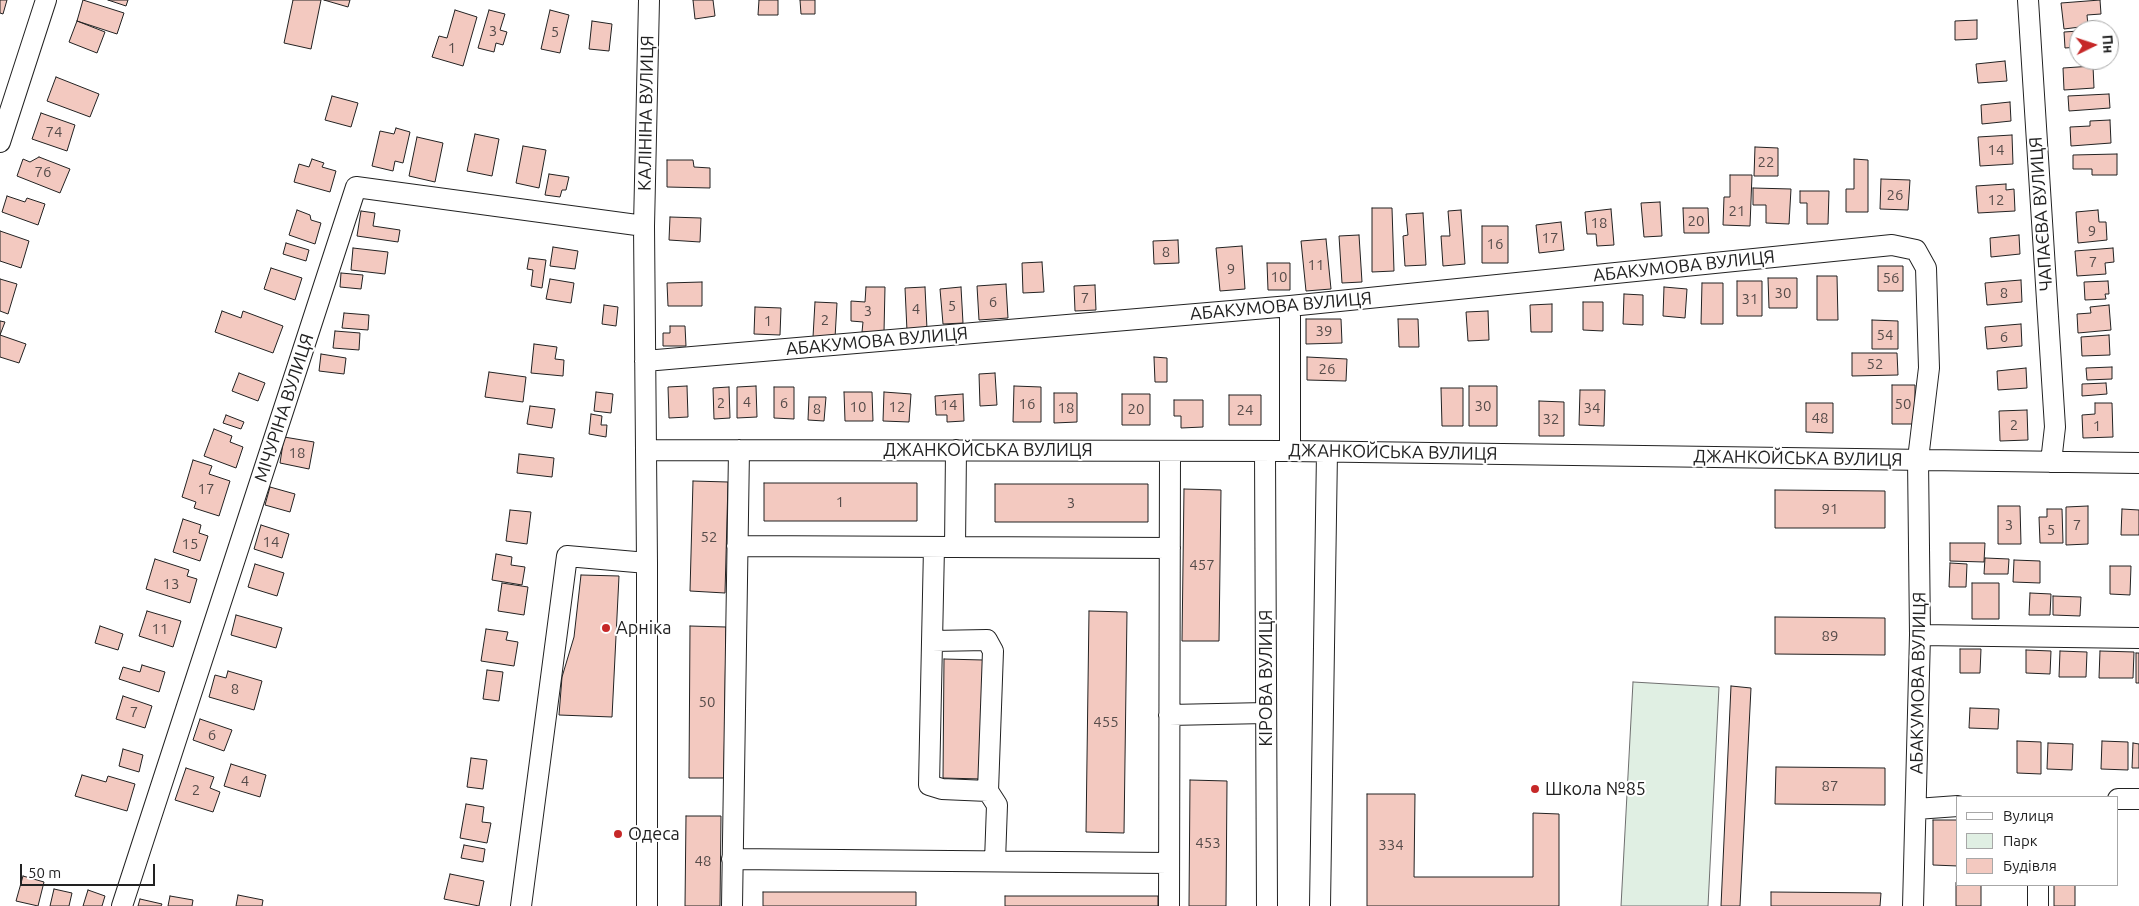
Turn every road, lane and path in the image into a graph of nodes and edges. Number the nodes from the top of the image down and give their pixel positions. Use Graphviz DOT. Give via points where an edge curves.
graph roads {
  1 [pos="46,0"];
  2 [pos="649,0"];
  3 [pos="2028,0"];
  4 [pos="0,142"];
  5 [pos="644,226"];
  6 [pos="1290,306"];
  7 [pos="645,361"];
  8 [pos="646,450"];
  9 [pos="738,450"];
  10 [pos="956,450"];
  11 [pos="1170,451"];
  12 [pos="1265,451"];
  13 [pos="1290,451"];
  14 [pos="1327,452"];
  15 [pos="1918,459"];
  16 [pos="2051,462"];
  17 [pos="2139,463"];
  18 [pos="737,546"];
  19 [pos="934,547"];
  20 [pos="954,547"];
  21 [pos="1170,548"];
  22 [pos="647,563"];
  23 [pos="1920,635"];
  24 [pos="2139,638"];
  25 [pos="932,641"];
  26 [pos="1266,713"];
  27 [pos="1169,715"];
  28 [pos="988,791"];
  29 [pos="2119,799"];
  30 [pos="2139,799"];
  31 [pos="1956,806"];
  32 [pos="1916,809"];
  33 [pos="732,859"];
  34 [pos="995,862"];
  35 [pos="1168,863"];
  36 [pos="2038,886"];
  37 [pos="122,906"];
  38 [pos="522,906"];
  39 [pos="647,906"];
  40 [pos="732,906"];
  41 [pos="1169,906"];
  42 [pos="1267,906"];
  43 [pos="1320,906"];
  44 [pos="1913,906"];
  45 [pos="2038,906"];
  1 -- 4 [label="street"];
  2 -- 5 [label="street, КАЛІНІНА ВУЛИЦЯ"];
  3 -- 16 [label="street, ЧАПАЄВА ВУЛИЦЯ" via="2054,427"];
  5 -- 7 [label="street, КАЛІНІНА ВУЛИЦЯ"];
  5 -- 37 [label="street, МІЧУРІНА ВУЛИЦЯ" via="356,187"];
  6 -- 7 [label="street, АБАКУМОВА ВУЛИЦЯ"];
  6 -- 13 [label="street"];
  6 -- 15 [label="street, АБАКУМОВА ВУЛИЦЯ" via="1892,245 1916,250 1926,268 1929,368"];
  7 -- 8 [label="street, КАЛІНІНА ВУЛИЦЯ"];
  8 -- 9 [label="street, ДЖАНКОЙСЬКА ВУЛИЦЯ"];
  8 -- 22 [label="street, КАЛІНІНА ВУЛИЦЯ"];
  9 -- 10 [label="street, ДЖАНКОЙСЬКА ВУЛИЦЯ"];
  9 -- 18 [label="street"];
  10 -- 11 [label="street, ДЖАНКОЙСЬКА ВУЛИЦЯ"];
  10 -- 20 [label="street"];
  11 -- 12 [label="street, ДЖАНКОЙСЬКА ВУЛИЦЯ"];
  11 -- 21 [label="street"];
  12 -- 13 [label="street, ДЖАНКОЙСЬКА ВУЛИЦЯ"];
  12 -- 26 [label="street, КІРОВА ВУЛИЦЯ"];
  13 -- 14 [label="street, ДЖАНКОЙСЬКА ВУЛИЦЯ"];
  14 -- 15 [label="street, ДЖАНКОЙСЬКА ВУЛИЦЯ"];
  14 -- 43 [label="street"];
  15 -- 16 [label="street, ДЖАНКОЙСЬКА ВУЛИЦЯ"];
  15 -- 23 [label="street, АБАКУМОВА ВУЛИЦЯ"];
  16 -- 17 [label="street, ДЖАНКОЙСЬКА ВУЛИЦЯ"];
  18 -- 19 [label="street"];
  18 -- 33 [label="street"];
  19 -- 20 [label="street"];
  19 -- 25 [label="street"];
  20 -- 21 [label="street"];
  21 -- 27 [label="street"];
  22 -- 38 [label="street" via="567,556"];
  22 -- 39 [label="street, КАЛІНІНА ВУЛИЦЯ"];
  23 -- 24 [label="street"];
  23 -- 32 [label="street, АБАКУМОВА ВУЛИЦЯ"];
  25 -- 28 [label="street" via="930,786"];
  25 -- 28 [label="street" via="987,640 993,651"];
  26 -- 27 [label="street"];
  26 -- 42 [label="street, КІРОВА ВУЛИЦЯ"];
  27 -- 35 [label="street"];
  28 -- 34 [label="street" via="997,805"];
  29 -- 30 [label="street"];
  31 -- 32 [label="street"];
  32 -- 44 [label="street, АБАКУМОВА ВУЛИЦЯ"];
  33 -- 34 [label="street"];
  33 -- 40 [label="street"];
  34 -- 35 [label="street"];
  35 -- 41 [label="street"];
  36 -- 45 [label="street"];
}
